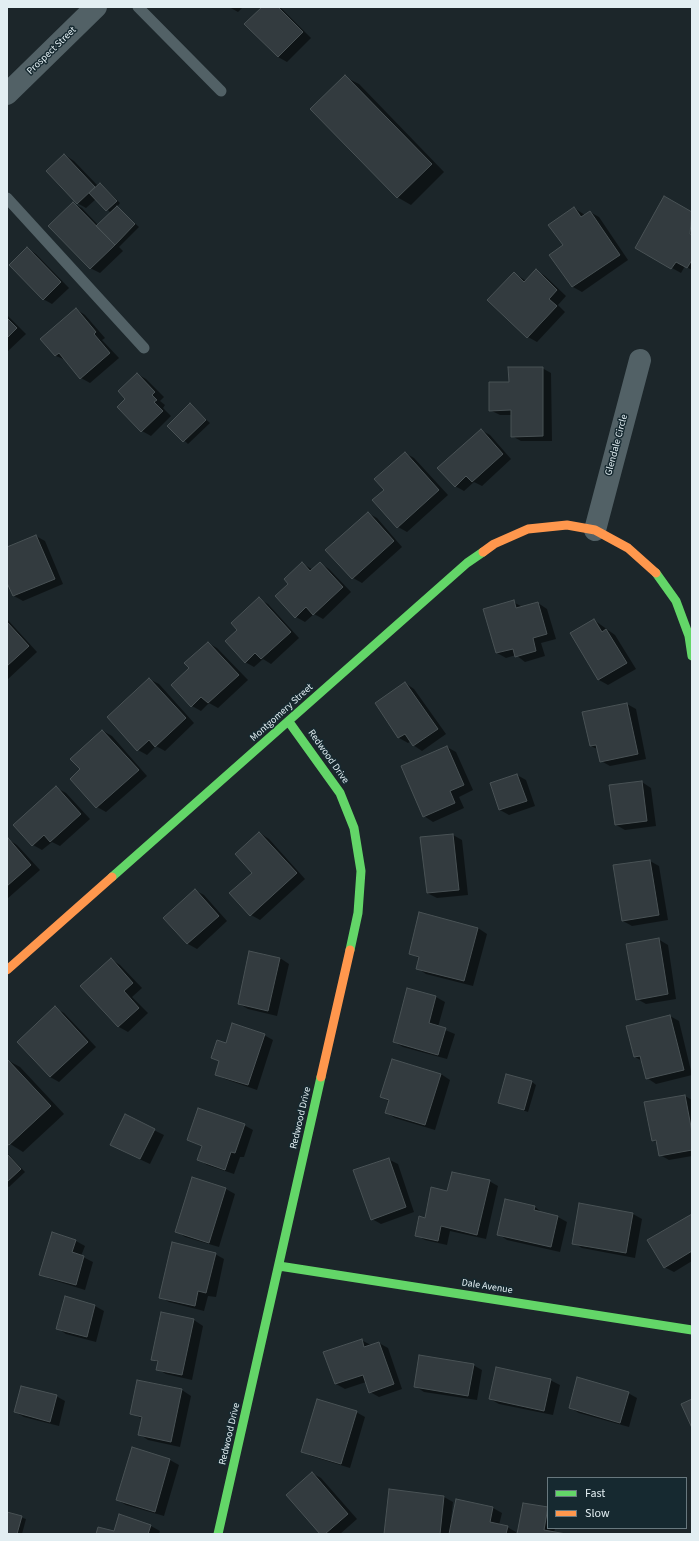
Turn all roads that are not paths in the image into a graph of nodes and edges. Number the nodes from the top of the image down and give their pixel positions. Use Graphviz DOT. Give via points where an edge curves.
graph roads {
  1 [pos="96,7"];
  2 [pos="138,7"];
  3 [pos="221,91"];
  4 [pos="7,94"];
  5 [pos="7,198"];
  6 [pos="144,348"];
  7 [pos="640,360"];
  8 [pos="595,530"];
  9 [pos="692,656"];
  10 [pos="289,722"];
  11 [pos="7,970"];
  12 [pos="279,1266"];
  13 [pos="692,1330"];
  14 [pos="218,1534"];
  1 -- 4 [label="street, Prospect Street"];
  2 -- 3 [label="lane"];
  5 -- 6 [label="lane"];
  7 -- 8 [label="street, Glendale Circle"];
  8 -- 9 [label="street, Montgomery Street" via="628,548 655,572 676,601 689,636"];
  8 -- 10 [label="street, Montgomery Street" via="567,525 535,528 494,544 467,563"];
  10 -- 11 [label="street, Montgomery Street"];
  10 -- 12 [label="street, Redwood Drive" via="340,793 354,828 361,871 358,912"];
  12 -- 13 [label="street, Dale Avenue"];
  12 -- 14 [label="street, Redwood Drive"];
}
